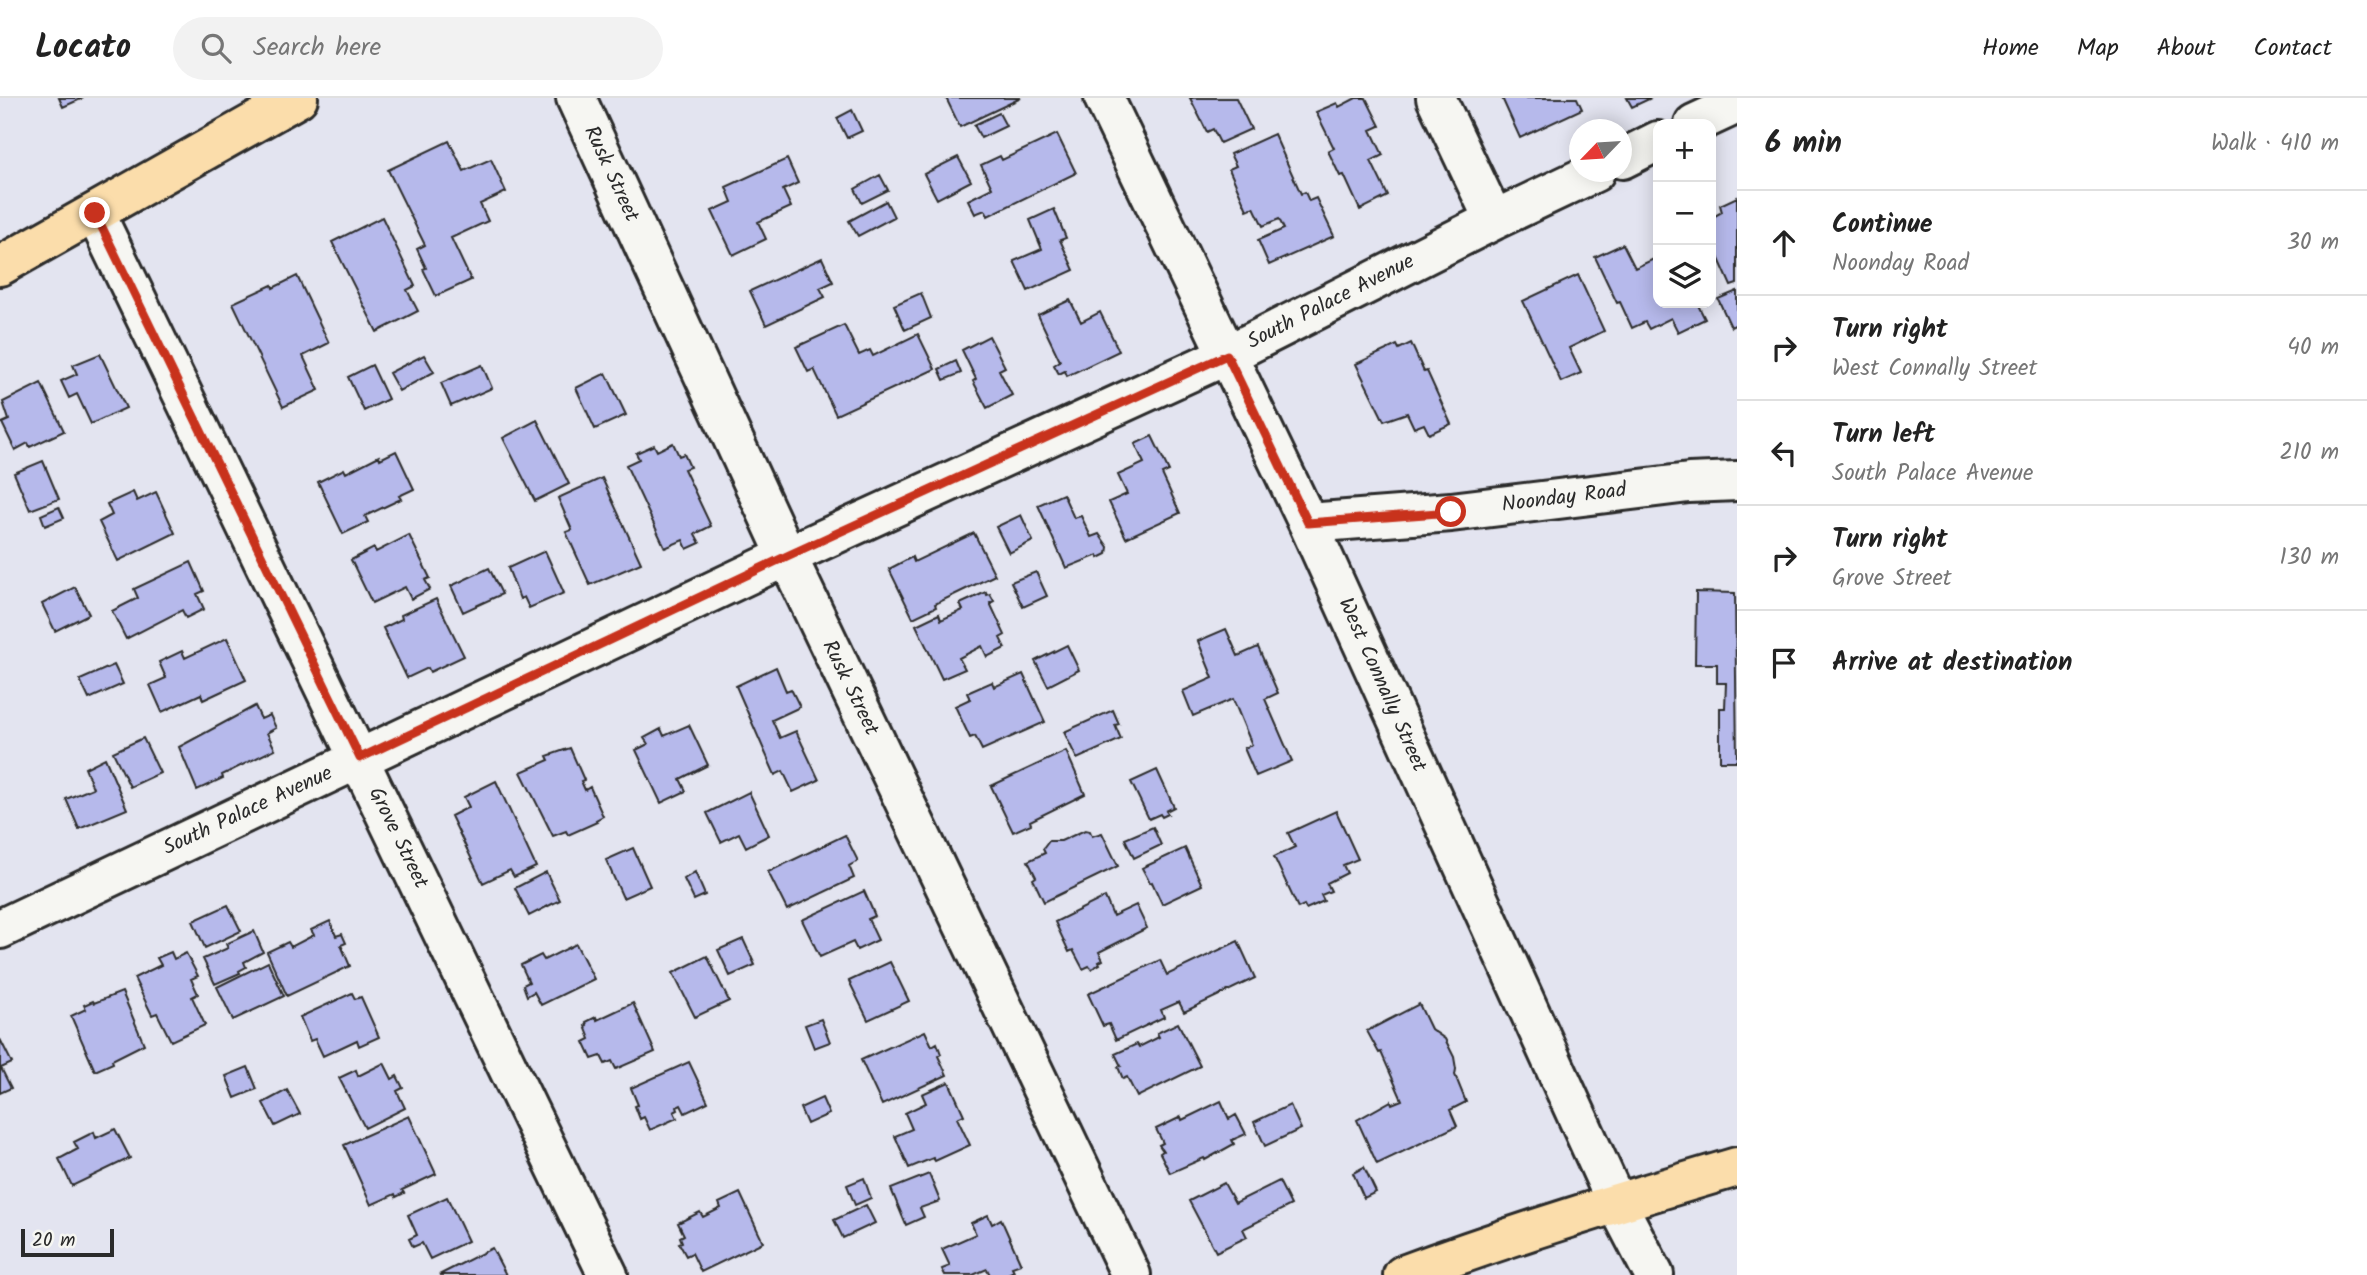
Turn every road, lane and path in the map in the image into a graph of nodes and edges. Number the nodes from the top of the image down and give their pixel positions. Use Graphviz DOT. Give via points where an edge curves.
graph roads {
  1 [pos="298,98"];
  2 [pos="576,98"];
  3 [pos="1104,98"];
  4 [pos="1436,98"];
  5 [pos="1737,104"];
  6 [pos="1705,119"];
  7 [pos="1653,144"];
  8 [pos="1632,154"];
  9 [pos="1574,182"];
  10 [pos="95,213"];
  11 [pos="1494,220"];
  12 [pos="0,266"];
  13 [pos="1227,355"];
  14 [pos="1737,481"];
  15 [pos="1308,523"];
  16 [pos="787,556"];
  17 [pos="360,758"];
  18 [pos="0,929"];
  19 [pos="1737,1167"];
  20 [pos="1616,1202"];
  21 [pos="608,1275"];
  22 [pos="1131,1275"];
  23 [pos="1404,1275"];
  24 [pos="1654,1275"];
  1 -- 10 [label="main road"];
  2 -- 16 [label="street, Rusk Street"];
  3 -- 13 [label="street, West Connally Street"];
  4 -- 11 [label="street"];
  5 -- 6 [label="street"];
  7 -- 8 [label="street"];
  9 -- 11 [label="street, South Palace Avenue"];
  10 -- 12 [label="main road"];
  10 -- 17 [label="street, Grove Street"];
  11 -- 13 [label="street, South Palace Avenue"];
  13 -- 15 [label="street, West Connally Street"];
  13 -- 16 [label="street, South Palace Avenue"];
  14 -- 15 [label="street, Noonday Road"];
  15 -- 20 [label="street, West Connally Street"];
  16 -- 17 [label="street, South Palace Avenue"];
  16 -- 22 [label="street, Rusk Street"];
  17 -- 18 [label="street, South Palace Avenue"];
  17 -- 21 [label="street, Grove Street"];
  19 -- 20 [label="main road"];
  20 -- 23 [label="main road"];
  20 -- 24 [label="street, West Connally Street"];
}
